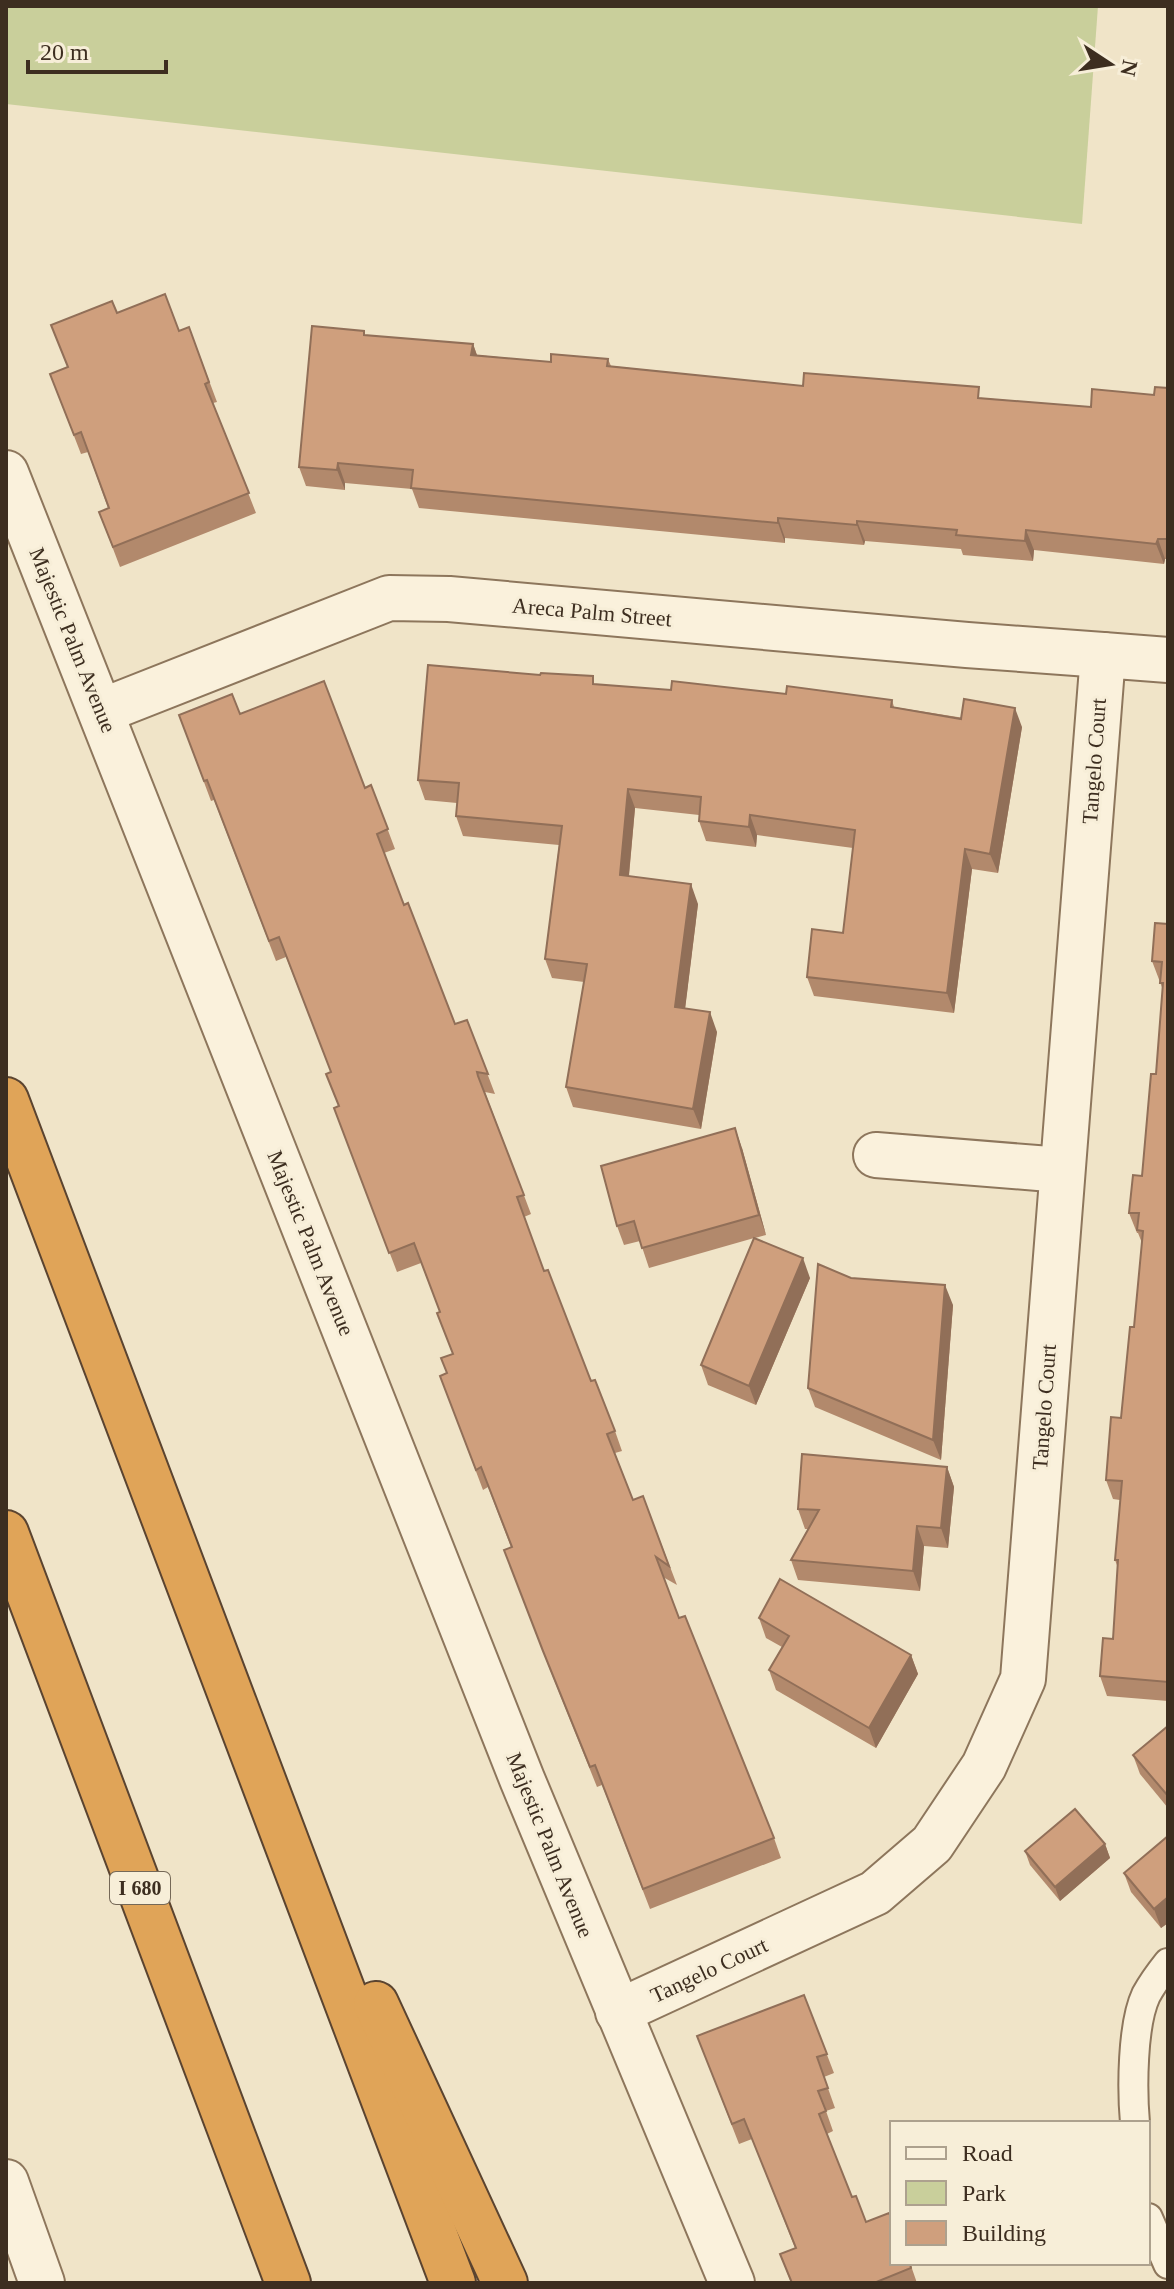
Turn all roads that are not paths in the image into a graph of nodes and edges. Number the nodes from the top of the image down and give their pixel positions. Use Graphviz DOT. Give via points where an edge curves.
graph roads {
  1 [pos="6,473"];
  2 [pos="1103,655"];
  3 [pos="1168,660"];
  4 [pos="102,711"];
  5 [pos="6,1100"];
  6 [pos="876,1155"];
  7 [pos="1062,1170"];
  8 [pos="6,1533"];
  9 [pos="225,1678"];
  10 [pos="1168,1963"];
  11 [pos="618,2012"];
  12 [pos="1135,2121"];
  13 [pos="6,2182"];
  14 [pos="1150,2223"];
  15 [pos="1168,2264"];
  16 [pos="282,2270"];
  17 [pos="42,2283"];
  18 [pos="453,2283"];
  19 [pos="505,2283"];
  20 [pos="732,2283"];
  1 -- 4 [label="street, Majestic Palm Avenue"];
  2 -- 3 [label="street"];
  2 -- 4 [label="street, Areca Palm Street" via="389,598"];
  2 -- 7 [label="street, Tangelo Court"];
  4 -- 11 [label="street, Majestic Palm Avenue"];
  5 -- 9 [label="highway"];
  6 -- 7 [label="street"];
  7 -- 11 [label="street, Tangelo Court" via="1023,1679 984,1766 932,1844 875,1893"];
  8 -- 16 [label="highway, I 680"];
  9 -- 18 [label="highway"];
  9 -- 19 [label="highway"];
  10 -- 12 [label="lane" via="1145,1997 1135,2048"];
  11 -- 20 [label="street, Majestic Palm Avenue"];
  13 -- 17 [label="street"];
  14 -- 15 [label="lane"];
}
